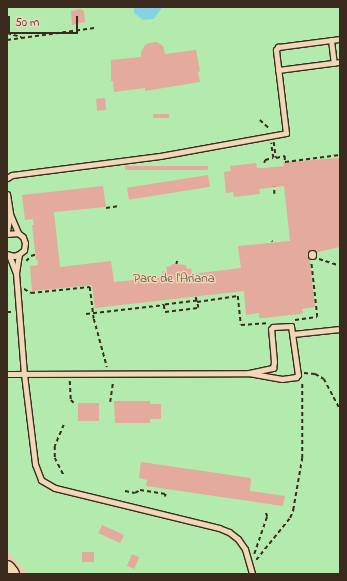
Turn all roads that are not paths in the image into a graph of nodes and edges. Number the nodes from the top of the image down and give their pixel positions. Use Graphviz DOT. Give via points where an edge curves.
graph roads {
  1 [pos="340,39"];
  2 [pos="331,40"];
  3 [pos="340,62"];
  4 [pos="334,63"];
  5 [pos="278,70"];
  6 [pos="7,178"];
  7 [pos="7,194"];
  8 [pos="10,214"];
  9 [pos="7,231"];
  10 [pos="18,233"];
  11 [pos="7,234"];
  12 [pos="8,254"];
  13 [pos="19,254"];
  14 [pos="16,273"];
  15 [pos="340,329"];
  16 [pos="293,334"];
  17 [pos="249,373"];
  18 [pos="7,374"];
  19 [pos="24,374"];
  20 [pos="7,569"];
  21 [pos="11,574"];
  22 [pos="252,574"];
  1 -- 2 [label="lane"];
  2 -- 4 [label="lane"];
  2 -- 5 [label="lane" via="278,47"];
  3 -- 4 [label="lane"];
  4 -- 5 [label="lane"];
  5 -- 6 [label="lane" via="286,134 160,156 12,175"];
  7 -- 8 [label="lane"];
  8 -- 9 [label="lane"];
  8 -- 10 [label="lane"];
  10 -- 11 [label="lane"];
  10 -- 13 [label="lane" via="25,243 24,250"];
  12 -- 13 [label="lane"];
  12 -- 14 [label="lane"];
  13 -- 14 [label="lane"];
  14 -- 19 [label="lane"];
  15 -- 16 [label="lane"];
  16 -- 17 [label="lane" via="298,373 296,377 282,379"];
  16 -- 17 [label="lane" via="289,325 272,328 274,366"];
  17 -- 19 [label="lane"];
  18 -- 19 [label="lane"];
  19 -- 22 [label="lane" via="35,464 41,480 55,488 229,532 246,549"];
  20 -- 21 [label="main road"];
}
